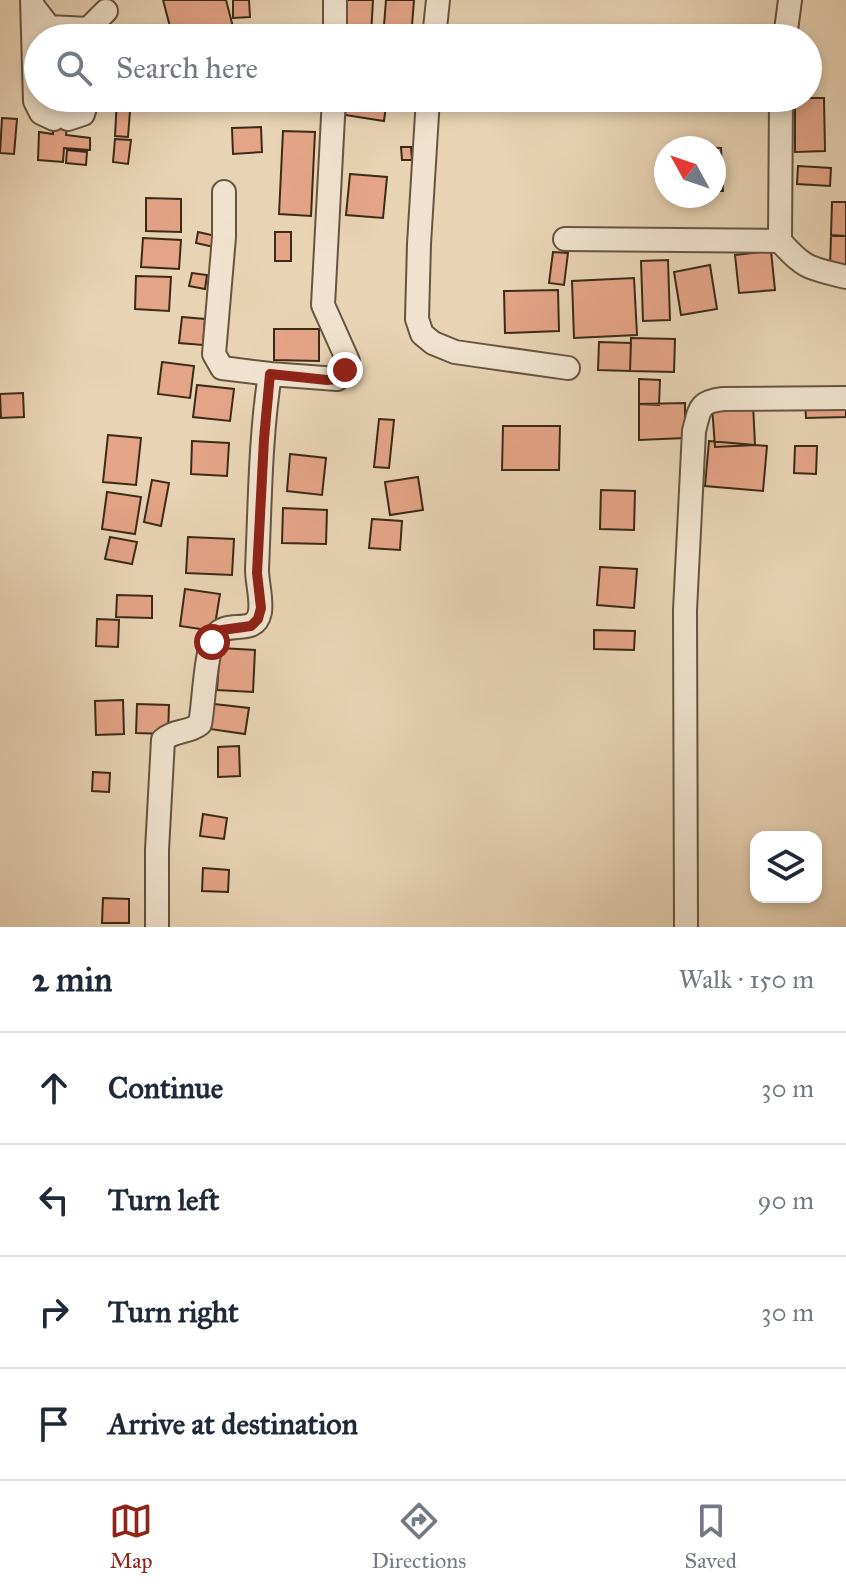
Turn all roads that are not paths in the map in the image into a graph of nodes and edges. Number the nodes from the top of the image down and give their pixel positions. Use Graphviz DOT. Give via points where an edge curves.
graph roads {
  1 [pos="335,0"];
  2 [pos="438,0"];
  3 [pos="790,0"];
  4 [pos="33,3"];
  5 [pos="107,6"];
  6 [pos="33,24"];
  7 [pos="47,24"];
  8 [pos="92,24"];
  9 [pos="335,24"];
  10 [pos="435,24"];
  11 [pos="787,24"];
  12 [pos="40,112"];
  13 [pos="84,112"];
  14 [pos="333,112"];
  15 [pos="427,112"];
  16 [pos="781,112"];
  17 [pos="224,192"];
  18 [pos="565,239"];
  19 [pos="780,241"];
  20 [pos="846,277"];
  21 [pos="568,368"];
  22 [pos="270,374"];
  23 [pos="846,398"];
  24 [pos="157,927"];
  25 [pos="686,927"];
  1 -- 9 [label="street"];
  2 -- 10 [label="street"];
  3 -- 11 [label="street"];
  4 -- 6 [label="street"];
  4 -- 7 [label="street"];
  5 -- 8 [label="street"];
  12 -- 13 [label="street" via="61,119"];
  14 -- 22 [label="street" via="323,305 348,361 337,379"];
  15 -- 21 [label="street" via="417,319 422,334 455,352"];
  16 -- 19 [label="street"];
  17 -- 22 [label="street" via="214,354 222,368"];
  18 -- 19 [label="street"];
  19 -- 20 [label="street" via="812,270"];
  22 -- 24 [label="street" via="257,573 261,608 251,626 215,635 200,724 163,740"];
  23 -- 25 [label="street" via="723,399 708,401 700,409 694,431 685,610"];
}
